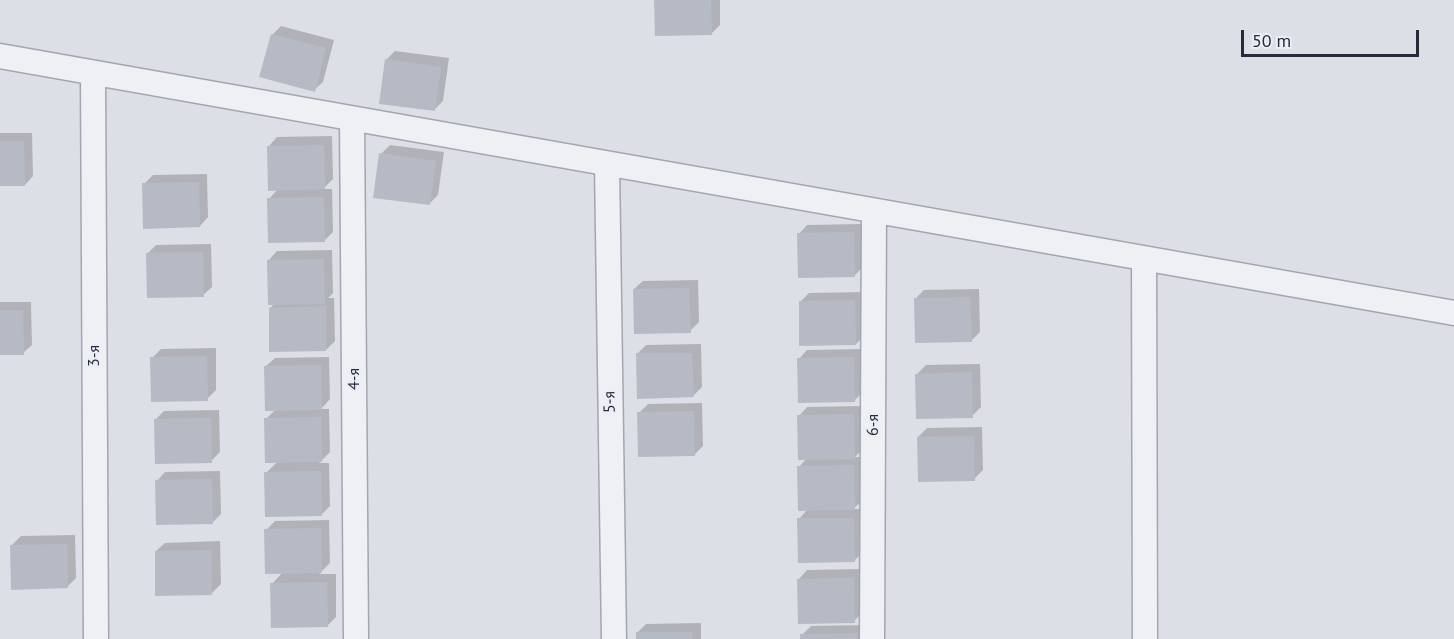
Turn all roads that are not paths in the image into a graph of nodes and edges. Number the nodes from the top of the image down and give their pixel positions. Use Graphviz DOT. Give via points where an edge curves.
graph roads {
  1 [pos="0,56"];
  2 [pos="93,74"];
  3 [pos="352,119"];
  4 [pos="607,164"];
  5 [pos="874,211"];
  6 [pos="1144,259"];
  7 [pos="1454,314"];
  8 [pos="96,639"];
  9 [pos="356,639"];
  10 [pos="614,639"];
  11 [pos="872,639"];
  12 [pos="1145,639"];
  1 -- 2 [label="street"];
  2 -- 3 [label="street"];
  2 -- 8 [label="street, 3-я"];
  3 -- 4 [label="street"];
  3 -- 9 [label="street, 4-я"];
  4 -- 5 [label="street"];
  4 -- 10 [label="street, 5-я"];
  5 -- 6 [label="street"];
  5 -- 11 [label="street, 6-я"];
  6 -- 7 [label="street"];
  6 -- 12 [label="street"];
}
